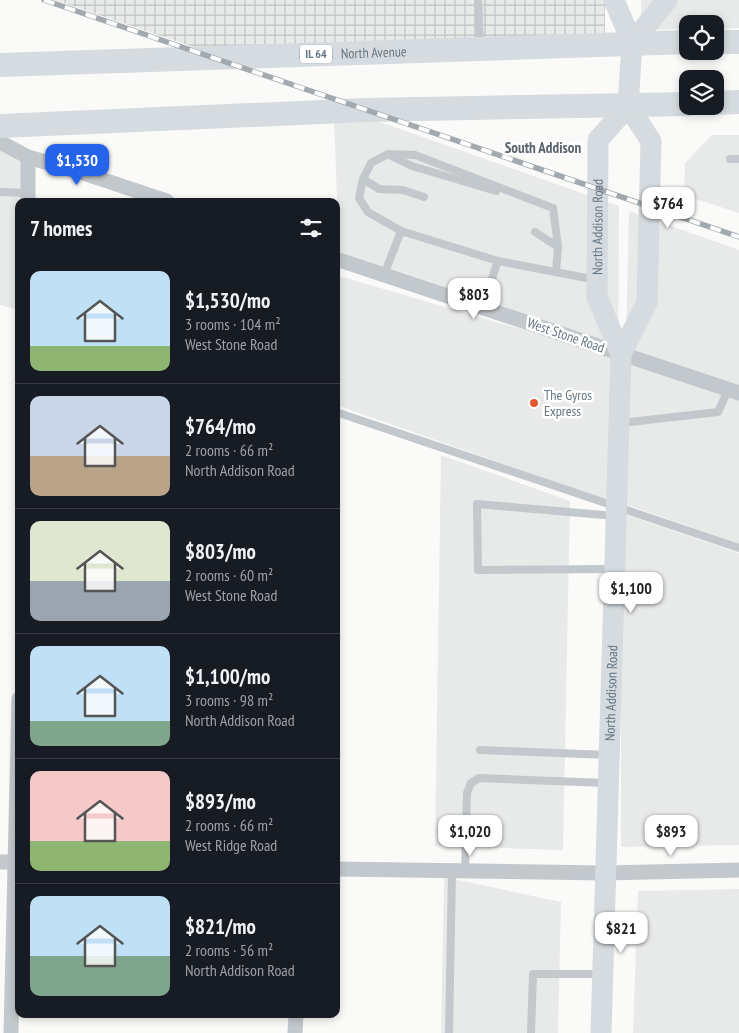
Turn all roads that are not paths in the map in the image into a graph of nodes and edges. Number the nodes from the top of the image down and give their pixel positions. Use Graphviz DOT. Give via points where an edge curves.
graph roads {
  1 [pos="478,0"];
  2 [pos="614,0"];
  3 [pos="667,0"];
  4 [pos="679,42"];
  5 [pos="724,42"];
  6 [pos="739,42"];
  7 [pos="632,43"];
  8 [pos="480,48"];
  9 [pos="0,65"];
  10 [pos="739,102"];
  11 [pos="724,103"];
  12 [pos="679,104"];
  13 [pos="628,106"];
  14 [pos="0,126"];
  15 [pos="0,142"];
  16 [pos="28,157"];
  17 [pos="363,180"];
  18 [pos="0,192"];
  19 [pos="28,197"];
  20 [pos="424,197"];
  21 [pos="158,198"];
  22 [pos="401,231"];
  23 [pos="535,232"];
  24 [pos="558,247"];
  25 [pos="340,260"];
  26 [pos="498,261"];
  27 [pos="556,272"];
  28 [pos="384,275"];
  29 [pos="598,280"];
  30 [pos="482,307"];
  31 [pos="621,354"];
  32 [pos="733,392"];
  33 [pos="340,413"];
  34 [pos="619,423"];
  35 [pos="616,512"];
  36 [pos="739,548"];
  37 [pos="614,569"];
  38 [pos="480,750"];
  39 [pos="608,755"];
  40 [pos="15,780"];
  41 [pos="607,783"];
  42 [pos="11,862"];
  43 [pos="340,869"];
  44 [pos="739,870"];
  45 [pos="458,872"];
  46 [pos="604,873"];
  47 [pos="602,974"];
  48 [pos="296,1018"];
  49 [pos="11,1033"];
  50 [pos="295,1033"];
  51 [pos="449,1033"];
  52 [pos="531,1033"];
  53 [pos="601,1033"];
  1 -- 8 [label="lane"];
  2 -- 7 [label="street"];
  3 -- 7 [label="street"];
  4 -- 7 [label="main road, North Avenue / IL 64"];
  5 -- 6 [label="main road"];
  7 -- 8 [label="main road, North Avenue / IL 64"];
  7 -- 13 [label="street"];
  8 -- 9 [label="main road, North Avenue / IL 64"];
  10 -- 11 [label="main road"];
  12 -- 13 [label="main road"];
  13 -- 14 [label="main road" via="366,110"];
  13 -- 29 [label="street, North Addison Road" via="598,140"];
  13 -- 31 [label="street, North Addison Road" via="651,141 651,206 647,302"];
  15 -- 16 [label="street"];
  16 -- 19 [label="street"];
  16 -- 21 [label="street"];
  17 -- 20 [label="lane" via="378,189 403,190"];
  17 -- 22 [label="lane" via="359,198 368,212"];
  17 -- 24 [label="lane" via="371,163 388,154 415,155 553,208"];
  18 -- 19 [label="lane"];
  22 -- 26 [label="lane"];
  22 -- 28 [label="lane"];
  23 -- 24 [label="lane"];
  24 -- 27 [label="lane"];
  25 -- 28 [label="street, West Stone Road"];
  26 -- 27 [label="lane"];
  26 -- 30 [label="lane"];
  27 -- 29 [label="lane"];
  28 -- 30 [label="street, West Stone Road"];
  29 -- 31 [label="street, North Addison Road" via="597,297"];
  30 -- 31 [label="street, West Stone Road"];
  31 -- 32 [label="street, West Stone Road"];
  31 -- 34 [label="street, North Addison Road"];
  32 -- 34 [label="lane" via="718,412"];
  33 -- 35 [label="lane"];
  34 -- 35 [label="street, North Addison Road"];
  35 -- 36 [label="lane"];
  35 -- 37 [label="street, North Addison Road"];
  35 -- 37 [label="lane" via="477,504 478,570"];
  37 -- 39 [label="street, North Addison Road"];
  38 -- 39 [label="lane"];
  39 -- 41 [label="street, North Addison Road"];
  40 -- 42 [label="street"];
  41 -- 45 [label="lane" via="479,778 471,783 467,793"];
  41 -- 46 [label="street, North Addison Road"];
  42 -- 49 [label="street"];
  43 -- 45 [label="street"];
  44 -- 46 [label="street"];
  45 -- 46 [label="street"];
  45 -- 51 [label="lane"];
  46 -- 47 [label="street, North Addison Road"];
  47 -- 52 [label="lane" via="533,974"];
  47 -- 53 [label="street, North Addison Road"];
  48 -- 50 [label="street"];
}
